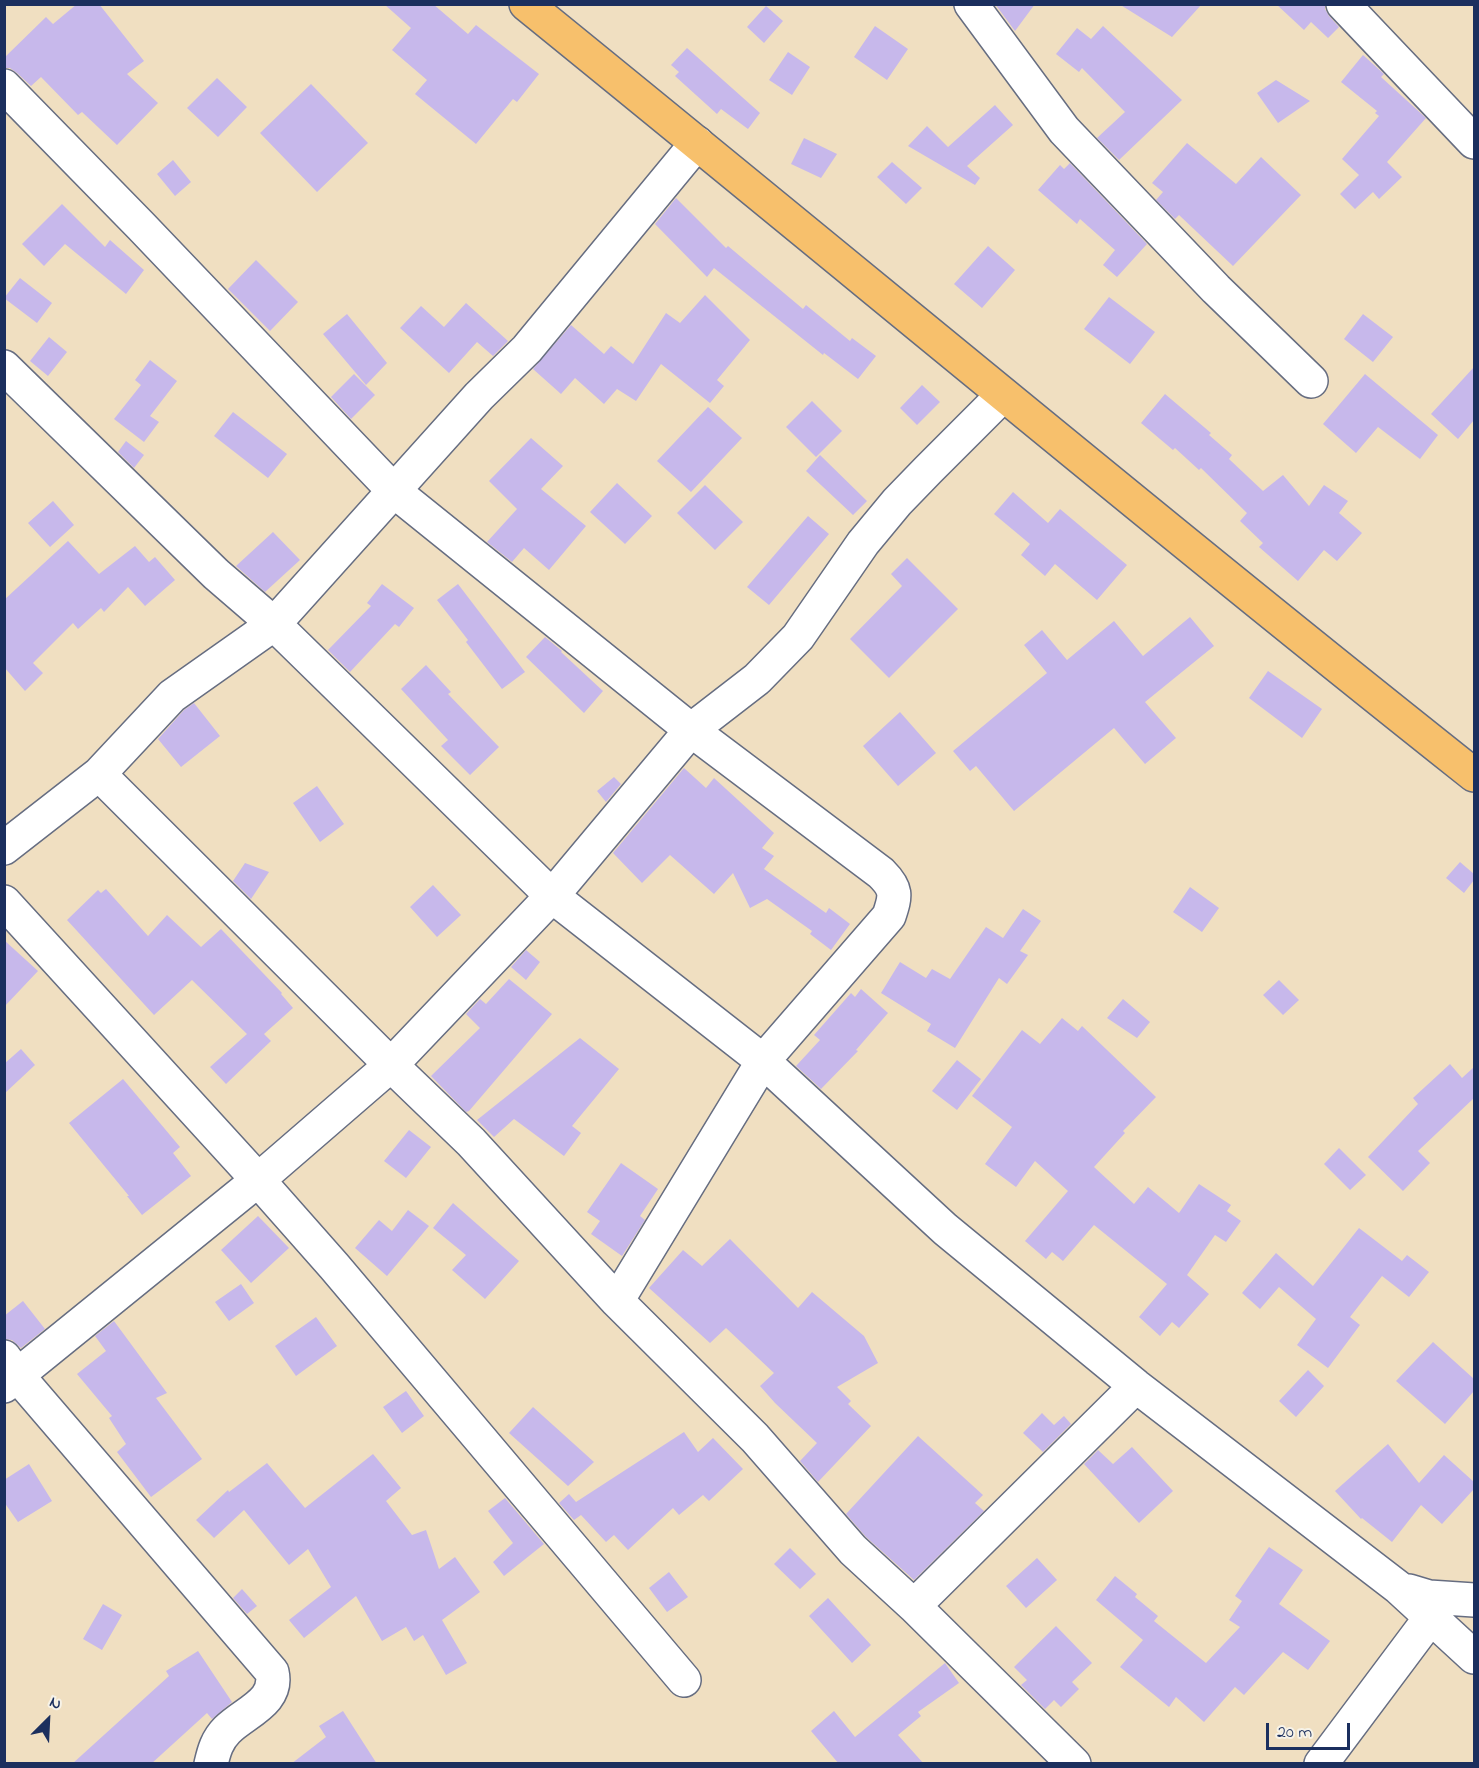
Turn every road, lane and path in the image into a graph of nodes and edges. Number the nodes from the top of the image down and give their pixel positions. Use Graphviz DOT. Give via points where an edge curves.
graph roads {
  1 [pos="526,4"];
  2 [pos="971,4"];
  3 [pos="1343,4"];
  4 [pos="4,86"];
  5 [pos="1474,142"];
  6 [pos="697,143"];
  7 [pos="4,367"];
  8 [pos="1311,381"];
  9 [pos="1003,395"];
  10 [pos="394,491"];
  11 [pos="274,624"];
  12 [pos="691,730"];
  13 [pos="99,774"];
  14 [pos="1474,775"];
  15 [pos="4,848"];
  16 [pos="552,896"];
  17 [pos="4,902"];
  18 [pos="763,1061"];
  19 [pos="391,1065"];
  20 [pos="258,1180"];
  21 [pos="617,1301"];
  22 [pos="8,1372"];
  23 [pos="1136,1386"];
  24 [pos="1474,1600"];
  25 [pos="1420,1601"];
  26 [pos="914,1606"];
  27 [pos="1474,1657"];
  28 [pos="684,1680"];
  29 [pos="211,1764"];
  30 [pos="1074,1764"];
  31 [pos="1321,1764"];
  1 -- 6 [label="highway"];
  2 -- 8 [label="street" via="1064,130 1216,289"];
  3 -- 5 [label="street"];
  4 -- 10 [label="street"];
  6 -- 9 [label="highway"];
  6 -- 10 [label="street" via="527,350 479,396"];
  7 -- 11 [label="street" via="216,574"];
  9 -- 12 [label="street" via="897,502 863,543 798,637 758,679"];
  9 -- 14 [label="highway"];
  10 -- 11 [label="street"];
  10 -- 12 [label="street"];
  11 -- 13 [label="street" via="172,696"];
  11 -- 16 [label="street"];
  12 -- 16 [label="street"];
  12 -- 18 [label="street" via="881,873 894,888 889,916"];
  13 -- 15 [label="street"];
  13 -- 19 [label="street"];
  16 -- 18 [label="street"];
  16 -- 19 [label="street"];
  17 -- 20 [label="street"];
  18 -- 21 [label="street"];
  18 -- 23 [label="street" via="945,1229"];
  19 -- 20 [label="street"];
  19 -- 21 [label="street" via="471,1142"];
  20 -- 22 [label="street"];
  20 -- 28 [label="street"];
  21 -- 26 [label="street" via="755,1438 853,1550"];
  22 -- 29 [label="street" via="272,1672 272,1691 226,1731 216,1745"];
  23 -- 25 [label="street"];
  23 -- 26 [label="street"];
  24 -- 25 [label="street"];
  25 -- 27 [label="street"];
  25 -- 31 [label="street"];
  26 -- 30 [label="street"];
}
